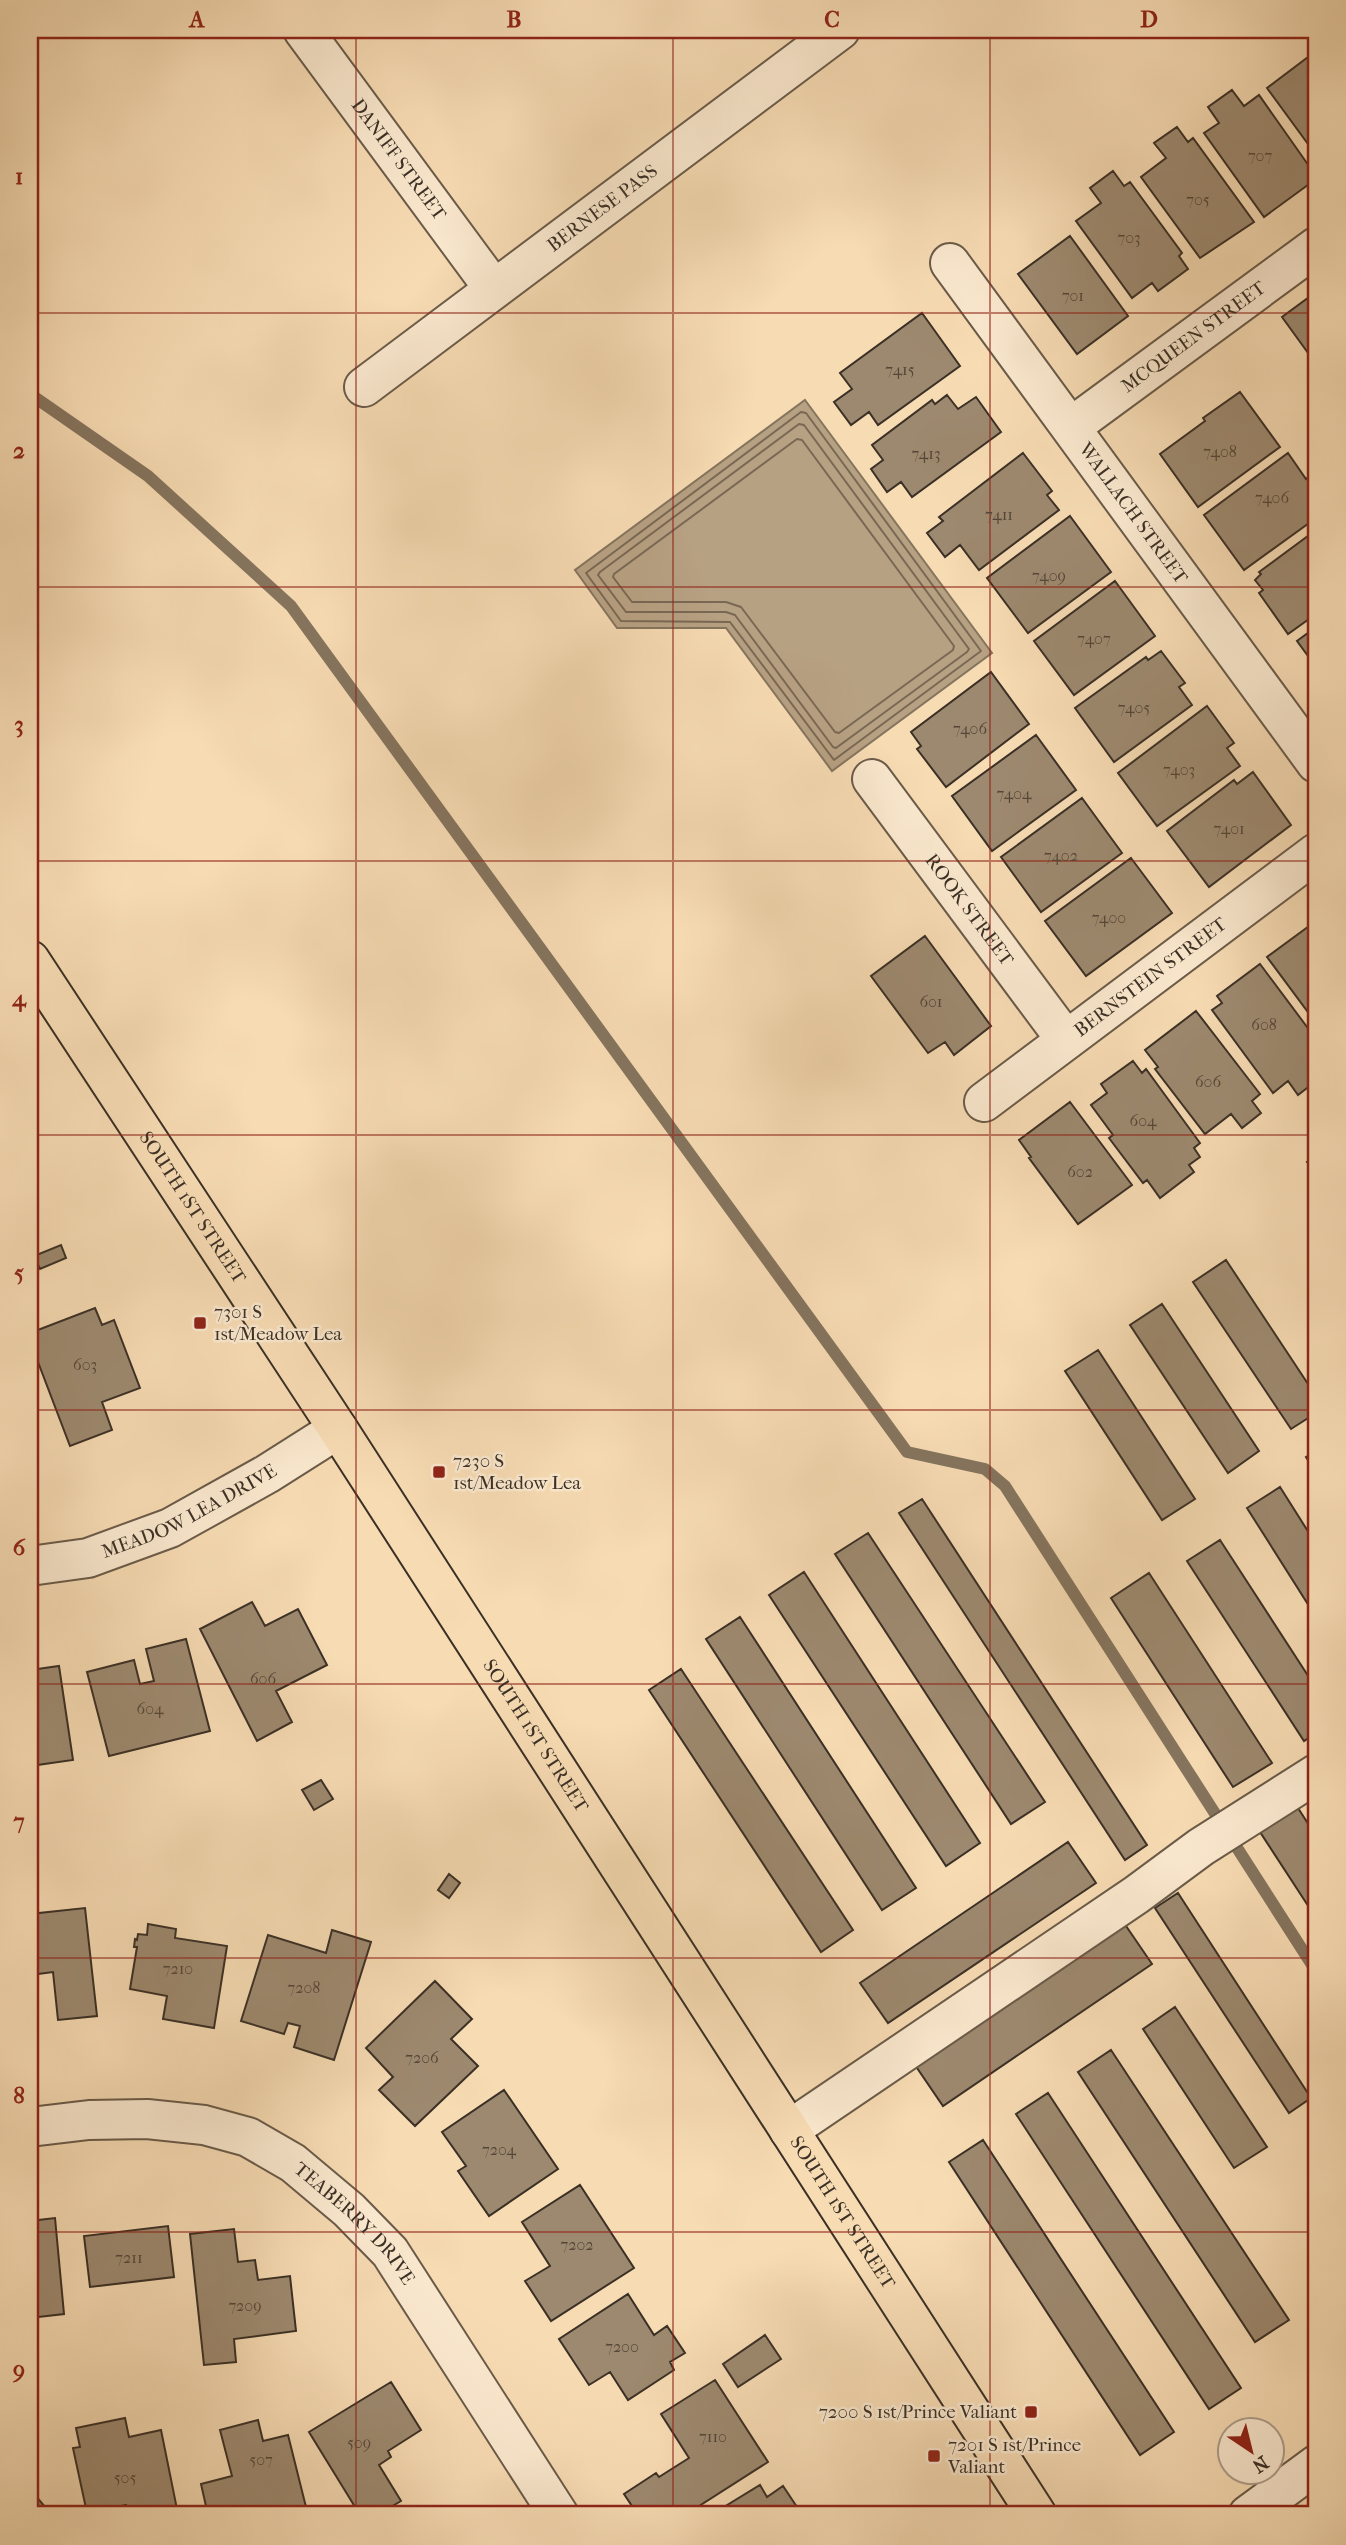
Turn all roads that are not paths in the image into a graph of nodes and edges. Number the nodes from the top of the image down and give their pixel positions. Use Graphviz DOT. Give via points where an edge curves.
graph roads {
  1 [pos="303,30"];
  2 [pos="840,30"];
  3 [pos="1316,247"];
  4 [pos="950,263"];
  5 [pos="494,289"];
  6 [pos="363,387"];
  7 [pos="1071,427"];
  8 [pos="1316,762"];
  9 [pos="872,779"];
  10 [pos="1316,853"];
  11 [pos="30,960"];
  12 [pos="1066,1040"];
  13 [pos="984,1102"];
  14 [pos="338,1429"];
  15 [pos="30,1566"];
  16 [pos="1316,1774"];
  17 [pos="30,2127"];
  18 [pos="789,2130"];
  19 [pos="1316,2465"];
  20 [pos="559,2515"];
  21 [pos="1037,2515"];
  22 [pos="1248,2515"];
  1 -- 5 [label="street, DANIFF STREET"];
  2 -- 5 [label="street, BERNESE PASS"];
  3 -- 7 [label="street, MCQUEEN STREET"];
  4 -- 7 [label="street, WALLACH STREET"];
  5 -- 6 [label="street, BERNESE PASS"];
  7 -- 8 [label="street, WALLACH STREET"];
  9 -- 12 [label="street, ROOK STREET"];
  10 -- 12 [label="street, BERNSTEIN STREET"];
  11 -- 14 [label="main road, SOUTH 1ST STREET"];
  12 -- 13 [label="street, BERNSTEIN STREET"];
  14 -- 15 [label="street, MEADOW LEA DRIVE" via="170,1528 88,1558"];
  14 -- 18 [label="main road, SOUTH 1ST STREET"];
  16 -- 18 [label="street" via="1201,1847"];
  17 -- 20 [label="street, TEABERRY DRIVE" via="147,2119 204,2125 248,2137 293,2163 390,2252"];
  18 -- 21 [label="main road, SOUTH 1ST STREET"];
  19 -- 22 [label="street"];
}
